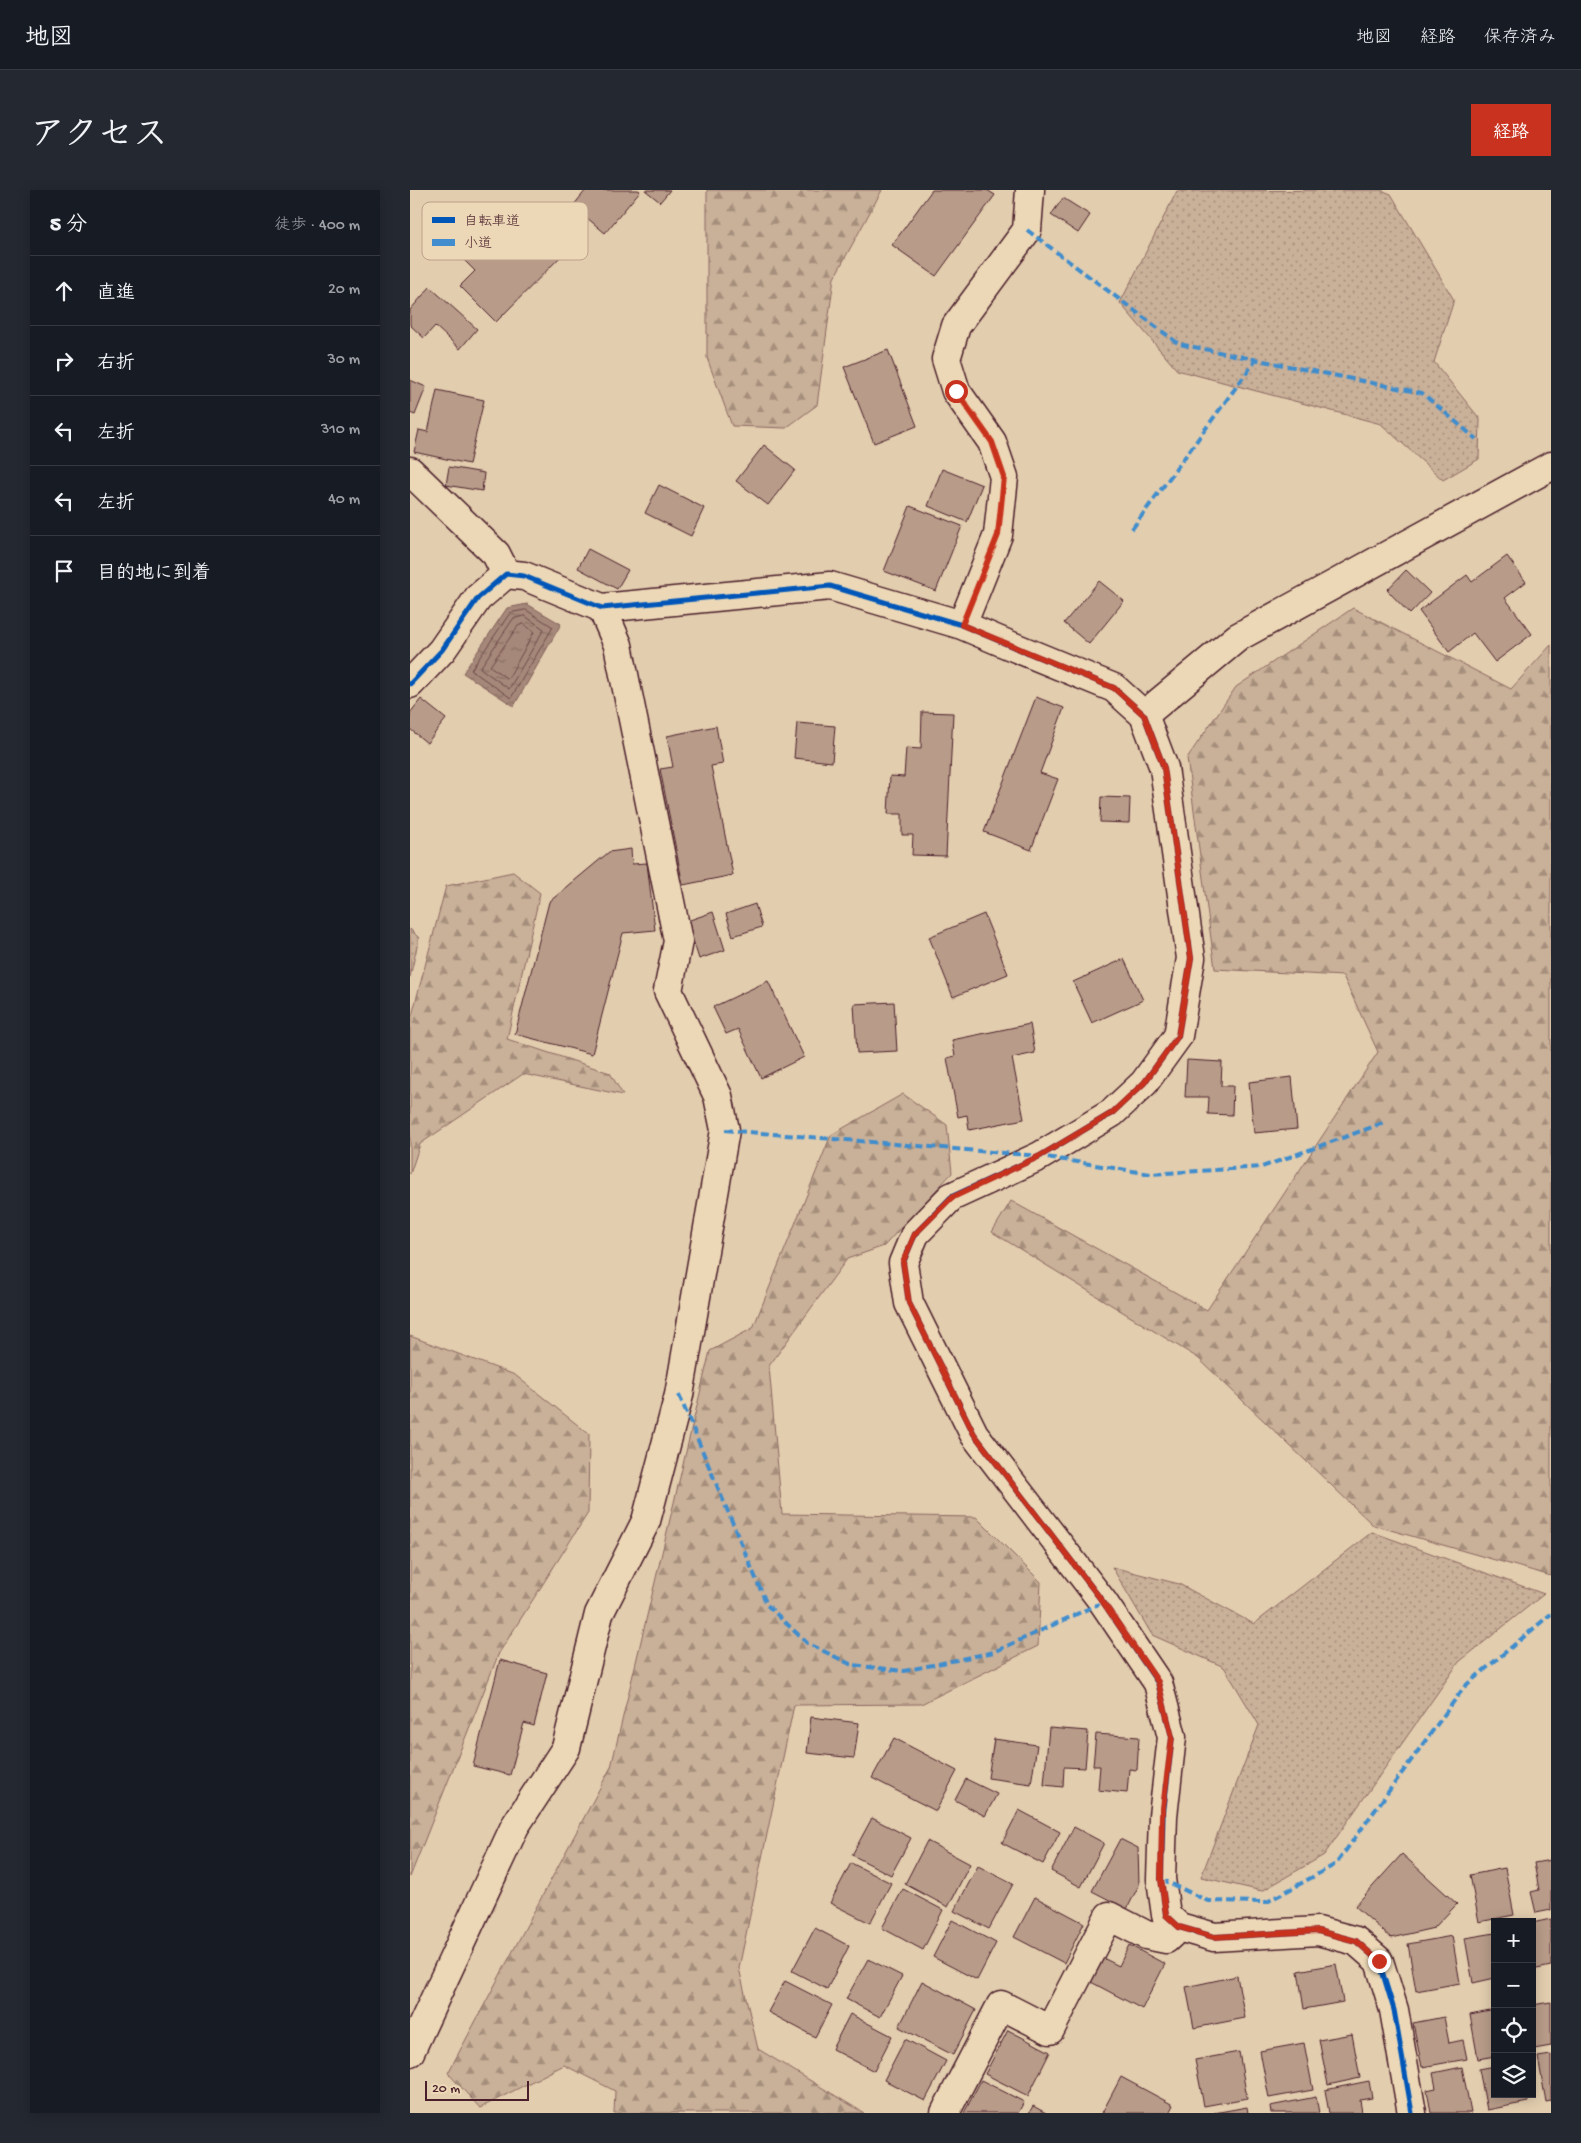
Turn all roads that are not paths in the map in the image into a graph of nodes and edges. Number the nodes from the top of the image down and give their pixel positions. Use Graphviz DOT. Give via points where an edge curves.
graph roads {
  1 [pos="1030,190"];
  2 [pos="1551,466"];
  3 [pos="410,471"];
  4 [pos="506,574"];
  5 [pos="602,608"];
  6 [pos="962,625"];
  7 [pos="410,684"];
  8 [pos="1144,715"];
  9 [pos="1179,1927"];
  10 [pos="410,2052"];
  11 [pos="945,2113"];
  12 [pos="1412,2113"];
  1 -- 6 [label="street" via="1027,230 956,326 946,359 956,391 992,442 1004,477 998,535"];
  2 -- 8 [label="street" via="1238,636"];
  3 -- 4 [label="street" via="496,554"];
  4 -- 5 [label="street" via="524,576"];
  4 -- 7 [label="street" via="478,598 442,650"];
  5 -- 6 [label="street" via="830,586"];
  5 -- 10 [label="street" via="618,645 678,942 668,991 718,1096 725,1130 679,1395 646,1521 599,1614 566,1748 515,1826"];
  6 -- 8 [label="street" via="1114,688"];
  8 -- 9 [label="street" via="1164,768 1191,958 1178,1036 1144,1083 1112,1113 1040,1156 951,1198 915,1234 903,1262 909,1303 974,1434 1103,1602 1158,1682 1172,1737 1162,1816 1161,1879 1166,1915"];
  9 -- 11 [label="street" via="1166,1939 1146,1935 1109,1916 1050,2030 1001,2005"];
  9 -- 12 [label="street" via="1214,1937 1318,1931 1356,1941 1379,1961 1394,2010"];
}
